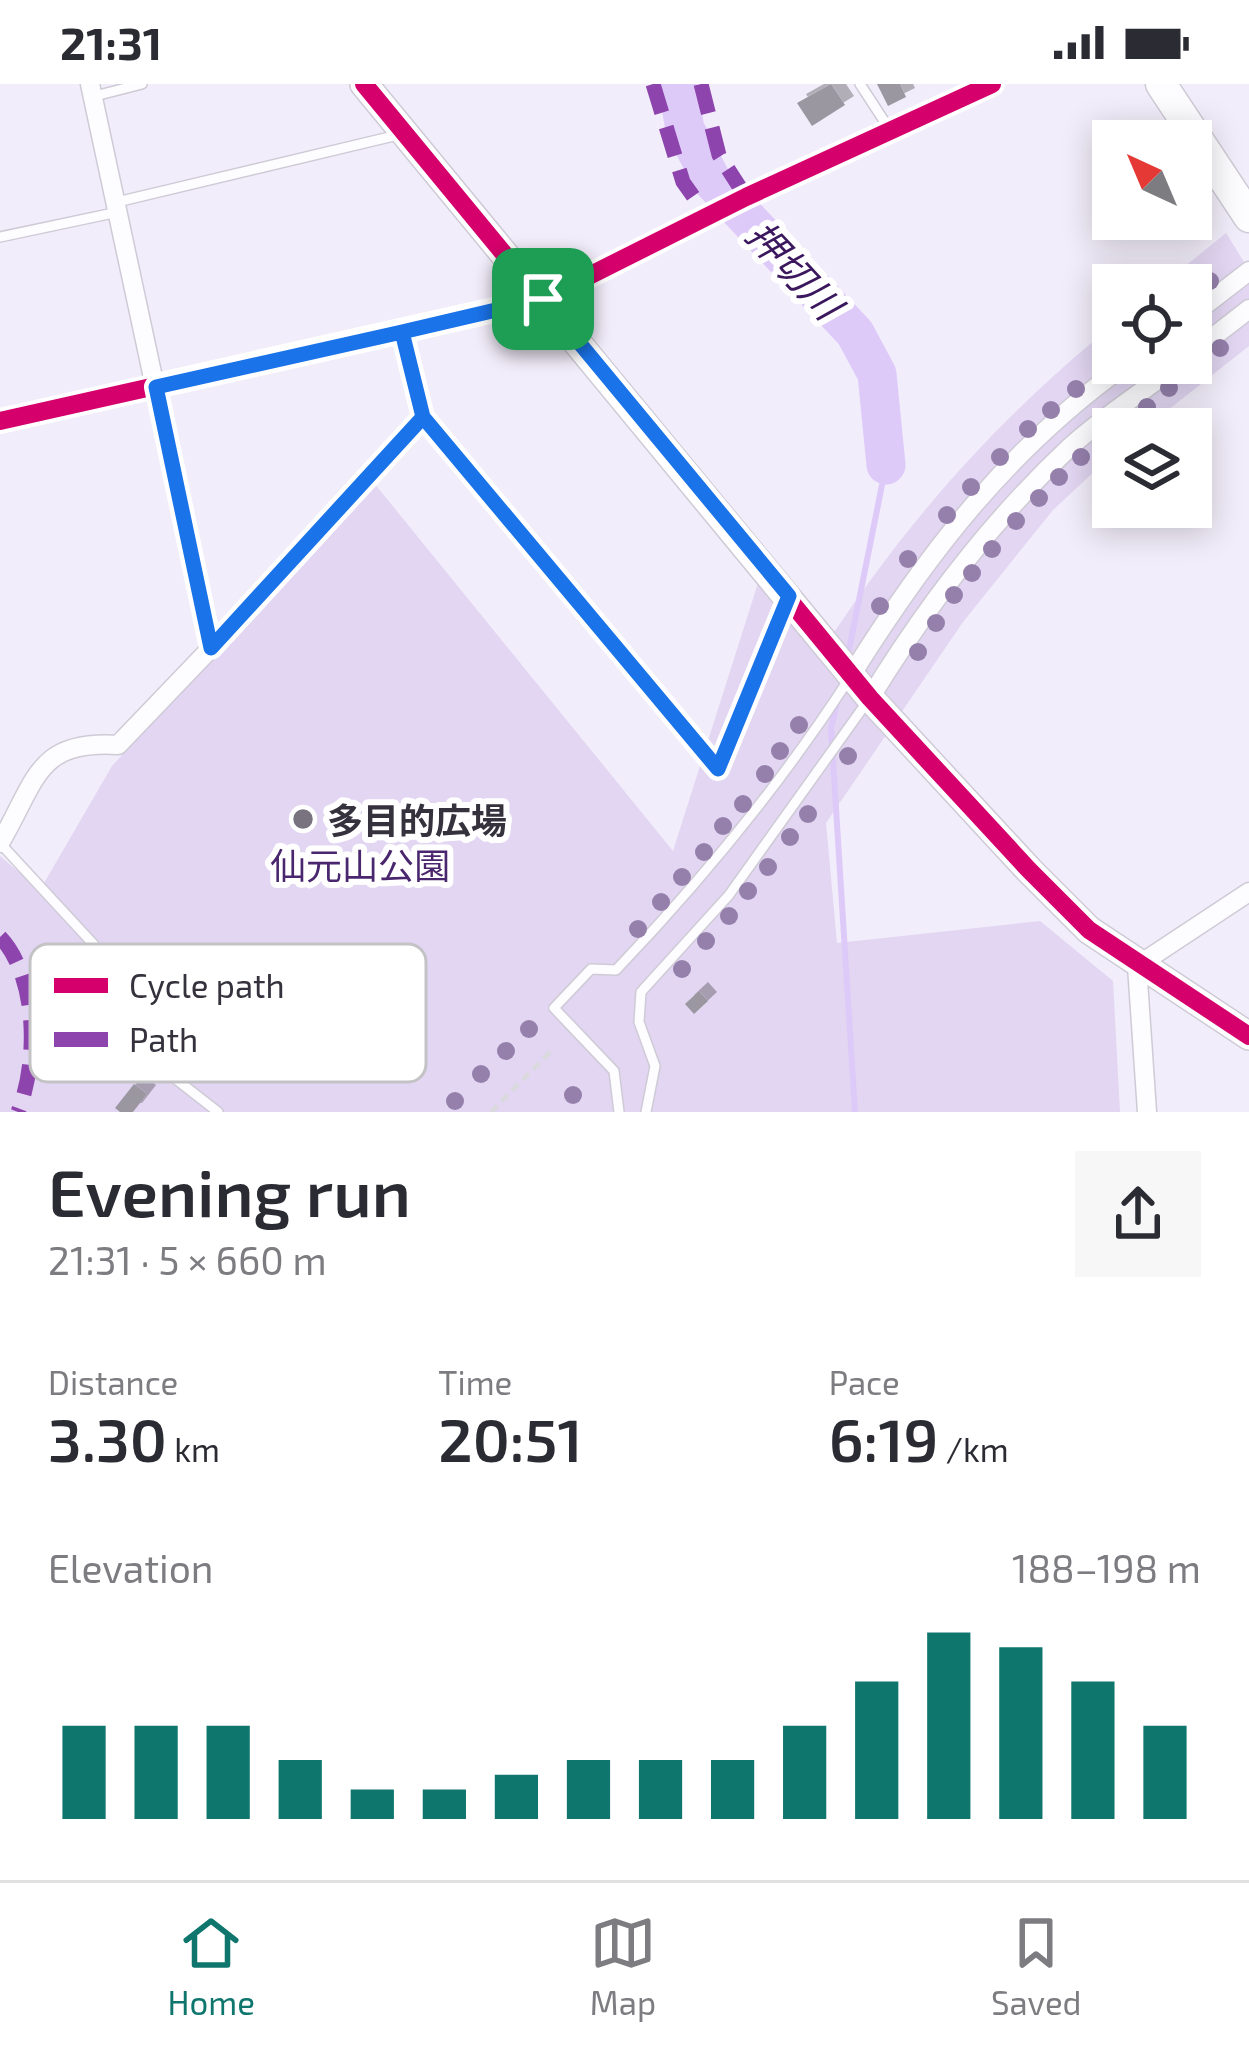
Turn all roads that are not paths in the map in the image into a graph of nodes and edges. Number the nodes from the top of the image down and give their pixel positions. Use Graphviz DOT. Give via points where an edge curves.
graph roads {
  1 [pos="142,84"];
  2 [pos="364,84"];
  3 [pos="860,84"];
  4 [pos="992,84"];
  5 [pos="1161,84"];
  6 [pos="92,90"];
  7 [pos="890,131"];
  8 [pos="405,133"];
  9 [pos="118,207"];
  10 [pos="1249,217"];
  11 [pos="0,237"];
  12 [pos="1249,271"];
  13 [pos="543,299"];
  14 [pos="1212,300"];
  15 [pos="1249,309"];
  16 [pos="402,332"];
  17 [pos="1212,338"];
  18 [pos="1103,384"];
  19 [pos="1153,384"];
  20 [pos="156,387"];
  21 [pos="423,417"];
  22 [pos="0,421"];
  23 [pos="789,596"];
  24 [pos="211,648"];
  25 [pos="852,674"];
  26 [pos="870,698"];
  27 [pos="0,843"];
  28 [pos="1249,892"];
  29 [pos="93,944"];
  30 [pos="1137,966"];
  31 [pos="1249,1036"];
  32 [pos="180,1082"];
  33 [pos="218,1112"];
  34 [pos="619,1112"];
  35 [pos="646,1112"];
  36 [pos="1147,1112"];
  1 -- 6 [label="lane"];
  2 -- 8 [label="street"];
  3 -- 7 [label="lane"];
  4 -- 7 [label="street"];
  5 -- 10 [label="main road"];
  6 -- 9 [label="street"];
  7 -- 13 [label="street"];
  8 -- 9 [label="lane"];
  8 -- 13 [label="street"];
  9 -- 11 [label="lane"];
  9 -- 20 [label="street"];
  12 -- 14 [label="street"];
  13 -- 16 [label="street"];
  13 -- 23 [label="street"];
  15 -- 17 [label="street"];
  16 -- 20 [label="street"];
  16 -- 21 [label="street"];
  18 -- 25 [label="street" via="960,516"];
  19 -- 26 [label="street" via="1020,497 930,600"];
  20 -- 22 [label="street"];
  20 -- 24 [label="street"];
  21 -- 23 [label="street" via="718,769"];
  21 -- 24 [label="street"];
  23 -- 25 [label="street"];
  24 -- 27 [label="street" via="118,745 76,742 58,750"];
  25 -- 26 [label="street"];
  25 -- 34 [label="lane" via="769,796 671,912 616,970 591,969 554,1008 614,1071"];
  26 -- 30 [label="street" via="1029,870"];
  26 -- 35 [label="lane" via="791,814 641,992 638,1022 655,1066"];
  27 -- 29 [label="lane"];
  28 -- 30 [label="street"];
  30 -- 31 [label="street"];
  30 -- 36 [label="street"];
  32 -- 33 [label="lane"];
}
